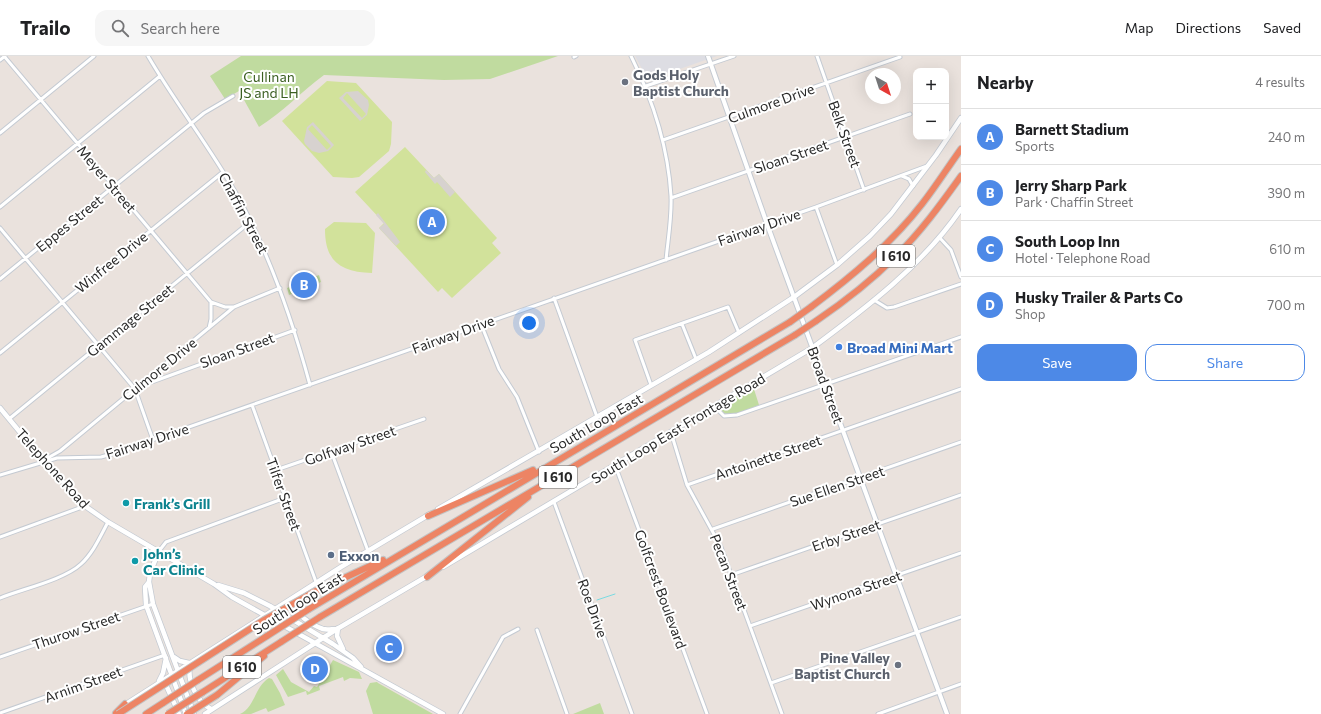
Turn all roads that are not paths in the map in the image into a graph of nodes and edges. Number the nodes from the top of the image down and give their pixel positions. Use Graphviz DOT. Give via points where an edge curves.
graph roads {
  1 [pos="4,56"];
  2 [pos="94,56"];
  3 [pos="148,56"];
  4 [pos="631,56"];
  5 [pos="708,56"];
  6 [pos="734,56"];
  7 [pos="817,56"];
  8 [pos="900,57"];
  9 [pos="0,60"];
  10 [pos="710,64"];
  11 [pos="160,76"];
  12 [pos="826,83"];
  13 [pos="646,86"];
  14 [pos="233,96"];
  15 [pos="40,100"];
  16 [pos="910,114"];
  17 [pos="730,118"];
  18 [pos="961,118"];
  19 [pos="191,123"];
  20 [pos="0,133"];
  21 [pos="846,137"];
  22 [pos="663,140"];
  23 [pos="78,143"];
  24 [pos="961,149"];
  25 [pos="929,166"];
  26 [pos="748,171"];
  27 [pos="223,172"];
  28 [pos="902,176"];
  29 [pos="961,176"];
  30 [pos="913,186"];
  31 [pos="114,187"];
  32 [pos="864,190"];
  33 [pos="671,198"];
  34 [pos="0,207"];
  35 [pos="816,207"];
  36 [pos="961,209"];
  37 [pos="250,222"];
  38 [pos="767,224"];
  39 [pos="0,228"];
  40 [pos="150,230"];
  41 [pos="939,237"];
  42 [pos="26,258"];
  43 [pos="666,260"];
  44 [pos="837,265"];
  45 [pos="187,274"];
  46 [pos="961,277"];
  47 [pos="0,279"];
  48 [pos="961,284"];
  49 [pos="280,288"];
  50 [pos="794,297"];
  51 [pos="554,298"];
  52 [pos="874,300"];
  53 [pos="62,302"];
  54 [pos="210,302"];
  55 [pos="234,307"];
  56 [pos="482,324"];
  57 [pos="682,324"];
  58 [pos="209,328"];
  59 [pos="295,330"];
  60 [pos="739,333"];
  61 [pos="961,337"];
  62 [pos="99,346"];
  63 [pos="812,348"];
  64 [pos="0,353"];
  65 [pos="696,359"];
  66 [pos="826,384"];
  67 [pos="310,385"];
  68 [pos="651,385"];
  69 [pos="135,389"];
  70 [pos="961,389"];
  71 [pos="252,405"];
  72 [pos="714,406"];
  73 [pos="0,408"];
  74 [pos="597,417"];
  75 [pos="9,418"];
  76 [pos="424,419"];
  77 [pos="843,430"];
  78 [pos="668,433"];
  79 [pos="153,440"];
  80 [pos="961,442"];
  81 [pos="331,451"];
  82 [pos="539,452"];
  83 [pos="43,460"];
  84 [pos="555,461"];
  85 [pos="615,465"];
  86 [pos="276,470"];
  87 [pos="0,475"];
  88 [pos="860,478"];
  89 [pos="687,485"];
  90 [pos="542,486"];
  91 [pos="961,494"];
  92 [pos="285,498"];
  93 [pos="554,502"];
  94 [pos="85,506"];
  95 [pos="428,516"];
  96 [pos="108,522"];
  97 [pos="878,524"];
  98 [pos="712,529"];
  99 [pos="0,537"];
  100 [pos="159,551"];
  101 [pos="368,551"];
  102 [pos="405,551"];
  103 [pos="961,553"];
  104 [pos="731,575"];
  105 [pos="427,576"];
  106 [pos="896,576"];
  107 [pos="149,582"];
  108 [pos="316,582"];
  109 [pos="214,584"];
  110 [pos="294,597"];
  111 [pos="0,598"];
  112 [pos="153,604"];
  113 [pos="146,605"];
  114 [pos="274,609"];
  115 [pos="266,615"];
  116 [pos="961,617"];
  117 [pos="750,626"];
  118 [pos="337,629"];
  119 [pos="518,629"];
  120 [pos="537,630"];
  121 [pos="917,632"];
  122 [pos="323,638"];
  123 [pos="281,642"];
  124 [pos="315,644"];
  125 [pos="345,652"];
  126 [pos="166,656"];
  127 [pos="173,656"];
  128 [pos="0,657"];
  129 [pos="190,662"];
  130 [pos="364,669"];
  131 [pos="178,670"];
  132 [pos="172,673"];
  133 [pos="159,681"];
  134 [pos="771,683"];
  135 [pos="961,684"];
  136 [pos="938,692"];
  137 [pos="125,704"];
  138 [pos="211,709"];
  139 [pos="438,712"];
  140 [pos="0,713"];
  141 [pos="112,714"];
  142 [pos="117,714"];
  143 [pos="146,714"];
  144 [pos="168,714"];
  145 [pos="179,714"];
  146 [pos="186,714"];
  147 [pos="194,714"];
  148 [pos="205,714"];
  149 [pos="443,714"];
  150 [pos="460,714"];
  151 [pos="567,714"];
  152 [pos="632,714"];
  153 [pos="707,714"];
  154 [pos="782,714"];
  155 [pos="878,714"];
  156 [pos="947,714"];
  1 -- 9 [label="street"];
  1 -- 15 [label="street, Meyer Street"];
  2 -- 15 [label="street"];
  3 -- 11 [label="street, Chaffin Street"];
  4 -- 13 [label="street"];
  5 -- 10 [label="street, Broad Street"];
  6 -- 10 [label="street"];
  7 -- 12 [label="street, Belk Street"];
  8 -- 12 [label="street, Culmore Drive"];
  10 -- 13 [label="street"];
  10 -- 17 [label="street, Broad Street"];
  11 -- 19 [label="street, Chaffin Street"];
  11 -- 23 [label="street"];
  12 -- 17 [label="street, Culmore Drive"];
  12 -- 21 [label="street, Belk Street"];
  13 -- 22 [label="street"];
  14 -- 19 [label="street, Eppes Street"];
  15 -- 20 [label="street"];
  15 -- 23 [label="street, Meyer Street"];
  16 -- 21 [label="street, Sloan Street"];
  17 -- 22 [label="street, Culmore Drive"];
  17 -- 26 [label="street, Broad Street"];
  18 -- 25 [label="main road"];
  19 -- 27 [label="street, Chaffin Street"];
  19 -- 31 [label="street, Eppes Street"];
  21 -- 26 [label="street, Sloan Street"];
  21 -- 32 [label="street, Belk Street"];
  22 -- 33 [label="street"];
  23 -- 31 [label="street, Meyer Street"];
  23 -- 34 [label="street"];
  24 -- 84 [label="highway, South Loop East / I 610, bridge" via="921,205 893,236 863,266 811,307 790,322"];
  25 -- 28 [label="street, Fairway Drive"];
  25 -- 30 [label="main road"];
  26 -- 33 [label="street, Sloan Street"];
  26 -- 38 [label="street, Broad Street"];
  27 -- 37 [label="street, Chaffin Street"];
  27 -- 40 [label="street, Winfree Drive"];
  28 -- 30 [label="street" via="909,179"];
  28 -- 32 [label="street, Fairway Drive"];
  29 -- 90 [label="highway, South Loop East / I 610, bridge" via="932,216 896,257 847,299 795,335"];
  30 -- 44 [label="main road" via="870,236"];
  31 -- 40 [label="street, Meyer Street"];
  31 -- 42 [label="street, Eppes Street"];
  32 -- 35 [label="street, Fairway Drive"];
  33 -- 43 [label="street"];
  35 -- 38 [label="street, Fairway Drive"];
  35 -- 44 [label="street"];
  36 -- 41 [label="main road, South Loop East Frontage Road"];
  37 -- 45 [label="street, Gammage Street"];
  37 -- 49 [label="street, Chaffin Street"];
  38 -- 43 [label="street, Fairway Drive"];
  38 -- 50 [label="street, Broad Street"];
  39 -- 42 [label="street"];
  40 -- 45 [label="street, Meyer Street"];
  40 -- 53 [label="street, Winfree Drive"];
  41 -- 46 [label="street" via="951,250"];
  41 -- 52 [label="main road, South Loop East Frontage Road"];
  42 -- 47 [label="street, Eppes Street"];
  42 -- 53 [label="street"];
  43 -- 51 [label="street, Fairway Drive"];
  44 -- 50 [label="main road"];
  45 -- 54 [label="street, Meyer Street"];
  45 -- 62 [label="street, Gammage Street"];
  48 -- 52 [label="street" via="894,307 887,308"];
  49 -- 55 [label="street, Culmore Drive"];
  49 -- 59 [label="street, Chaffin Street"];
  50 -- 60 [label="main road"];
  50 -- 63 [label="street, Broad Street"];
  51 -- 56 [label="street, Fairway Drive"];
  51 -- 74 [label="street"];
  52 -- 63 [label="main road, South Loop East Frontage Road"];
  53 -- 62 [label="street"];
  53 -- 64 [label="street, Winfree Drive"];
  54 -- 55 [label="street"];
  54 -- 58 [label="street"];
  55 -- 58 [label="street, Culmore Drive"];
  56 -- 67 [label="street, Fairway Drive"];
  56 -- 82 [label="street" via="499,369 517,397"];
  57 -- 60 [label="street" via="728,307"];
  57 -- 65 [label="street"];
  57 -- 68 [label="street" via="635,340"];
  58 -- 69 [label="street, Culmore Drive"];
  59 -- 67 [label="street, Chaffin Street"];
  59 -- 69 [label="street, Sloan Street" via="148,382"];
  60 -- 65 [label="main road"];
  61 -- 66 [label="street"];
  62 -- 69 [label="street"];
  62 -- 75 [label="street, Gammage Street"];
  63 -- 66 [label="street, Broad Street"];
  63 -- 72 [label="main road, South Loop East Frontage Road"];
  65 -- 68 [label="main road"];
  66 -- 72 [label="street" via="733,417 724,416"];
  66 -- 77 [label="street, Broad Street"];
  67 -- 71 [label="street, Fairway Drive"];
  68 -- 74 [label="main road"];
  69 -- 79 [label="street"];
  69 -- 83 [label="street, Culmore Drive" via="60,451"];
  70 -- 77 [label="street, Antoinette Street"];
  71 -- 79 [label="street, Fairway Drive"];
  71 -- 86 [label="street, Tilfer Street"];
  72 -- 78 [label="main road, South Loop East Frontage Road"];
  73 -- 75 [label="main road, Telephone Road"];
  74 -- 82 [label="main road"];
  75 -- 83 [label="main road, Telephone Road"];
  76 -- 81 [label="street, Golfway Street"];
  77 -- 88 [label="street, Broad Street"];
  77 -- 89 [label="street, Antoinette Street"];
  78 -- 85 [label="main road, South Loop East Frontage Road"];
  78 -- 89 [label="street, Pecan Street" via="673,439"];
  79 -- 83 [label="street, Fairway Drive" via="101,457"];
  80 -- 88 [label="street, Sue Ellen Street"];
  81 -- 86 [label="street, Golfway Street"];
  81 -- 101 [label="street"];
  82 -- 95 [label="main road"];
  83 -- 87 [label="street, Fairway Drive"];
  83 -- 94 [label="main road, Telephone Road"];
  84 -- 95 [label="highway"];
  84 -- 102 [label="highway, South Loop East / I 610"];
  85 -- 93 [label="main road, South Loop East Frontage Road"];
  85 -- 153 [label="street, Golfcrest Boulevard"];
  86 -- 92 [label="street, Tilfer Street"];
  88 -- 97 [label="street, Broad Street"];
  88 -- 98 [label="street, Sue Ellen Street"];
  89 -- 98 [label="street, Pecan Street"];
  90 -- 105 [label="highway"];
  90 -- 123 [label="highway, South Loop East / I 610, bridge"];
  91 -- 97 [label="street, Erby Street"];
  92 -- 100 [label="street" via="166,542"];
  92 -- 108 [label="street, Tilfer Street"];
  93 -- 105 [label="main road, South Loop East Frontage Road"];
  93 -- 152 [label="street, Roe Drive"];
  94 -- 96 [label="main road, Telephone Road"];
  94 -- 99 [label="street"];
  95 -- 101 [label="main road"];
  96 -- 100 [label="main road, Telephone Road"];
  96 -- 111 [label="street" via="81,564 68,573"];
  97 -- 104 [label="street, Erby Street"];
  97 -- 106 [label="street, Broad Street"];
  98 -- 104 [label="street, Pecan Street"];
  100 -- 107 [label="main road"];
  100 -- 109 [label="main road, Telephone Road"];
  101 -- 108 [label="main road"];
  102 -- 142 [label="highway, bridge" via="314,592 264,620"];
  102 -- 143 [label="highway, South Loop East / I 610, bridge"];
  103 -- 106 [label="street, Wynona Street"];
  104 -- 117 [label="street, Pecan Street"];
  105 -- 118 [label="main road, South Loop East Frontage Road"];
  106 -- 117 [label="street, Wynona Street"];
  106 -- 121 [label="street, Broad Street"];
  107 -- 112 [label="main road"];
  107 -- 113 [label="main road" via="145,587"];
  108 -- 110 [label="main road"];
  109 -- 114 [label="main road, Telephone Road" via="244,593"];
  109 -- 115 [label="main road, Telephone Road"];
  110 -- 114 [label="main road"];
  110 -- 118 [label="main road" via="292,605 296,612 323,629"];
  112 -- 113 [label="street, Thurow Street"];
  112 -- 127 [label="main road"];
  113 -- 126 [label="main road"];
  113 -- 128 [label="street, Thurow Street"];
  114 -- 115 [label="main road"];
  114 -- 122 [label="main road, Telephone Road"];
  115 -- 124 [label="main road, Telephone Road"];
  115 -- 129 [label="main road"];
  116 -- 121 [label="street"];
  117 -- 134 [label="street, Pecan Street"];
  118 -- 122 [label="main road, South Loop East Frontage Road"];
  118 -- 125 [label="main road" via="338,642"];
  119 -- 150 [label="street" via="503,636"];
  120 -- 151 [label="street"];
  121 -- 134 [label="street"];
  121 -- 136 [label="street, Broad Street"];
  122 -- 124 [label="main road, South Loop East Frontage Road"];
  122 -- 125 [label="main road, Telephone Road"];
  123 -- 144 [label="highway, South Loop East / I 610, bridge"];
  123 -- 146 [label="highway, bridge" via="217,695"];
  124 -- 130 [label="main road, Telephone Road"];
  124 -- 138 [label="main road, South Loop East Frontage Road"];
  125 -- 130 [label="main road, Telephone Road"];
  126 -- 132 [label="main road"];
  126 -- 133 [label="main road"];
  126 -- 140 [label="street, Arnim Street"];
  127 -- 129 [label="main road" via="180,661"];
  127 -- 131 [label="main road"];
  129 -- 131 [label="main road"];
  129 -- 138 [label="main road" via="190,680 201,702"];
  130 -- 139 [label="main road, Telephone Road"];
  131 -- 132 [label="main road"];
  131 -- 147 [label="main road"];
  132 -- 133 [label="main road"];
  132 -- 146 [label="main road"];
  133 -- 137 [label="main road"];
  133 -- 145 [label="main road" via="166,685"];
  134 -- 154 [label="street, Pecan Street"];
  135 -- 136 [label="street"];
  136 -- 155 [label="street"];
  136 -- 156 [label="street, Broad Street"];
  137 -- 141 [label="main road"];
  137 -- 142 [label="highway"];
  138 -- 148 [label="main road, South Loop East Frontage Road"];
  139 -- 149 [label="main road, Telephone Road"];
}
